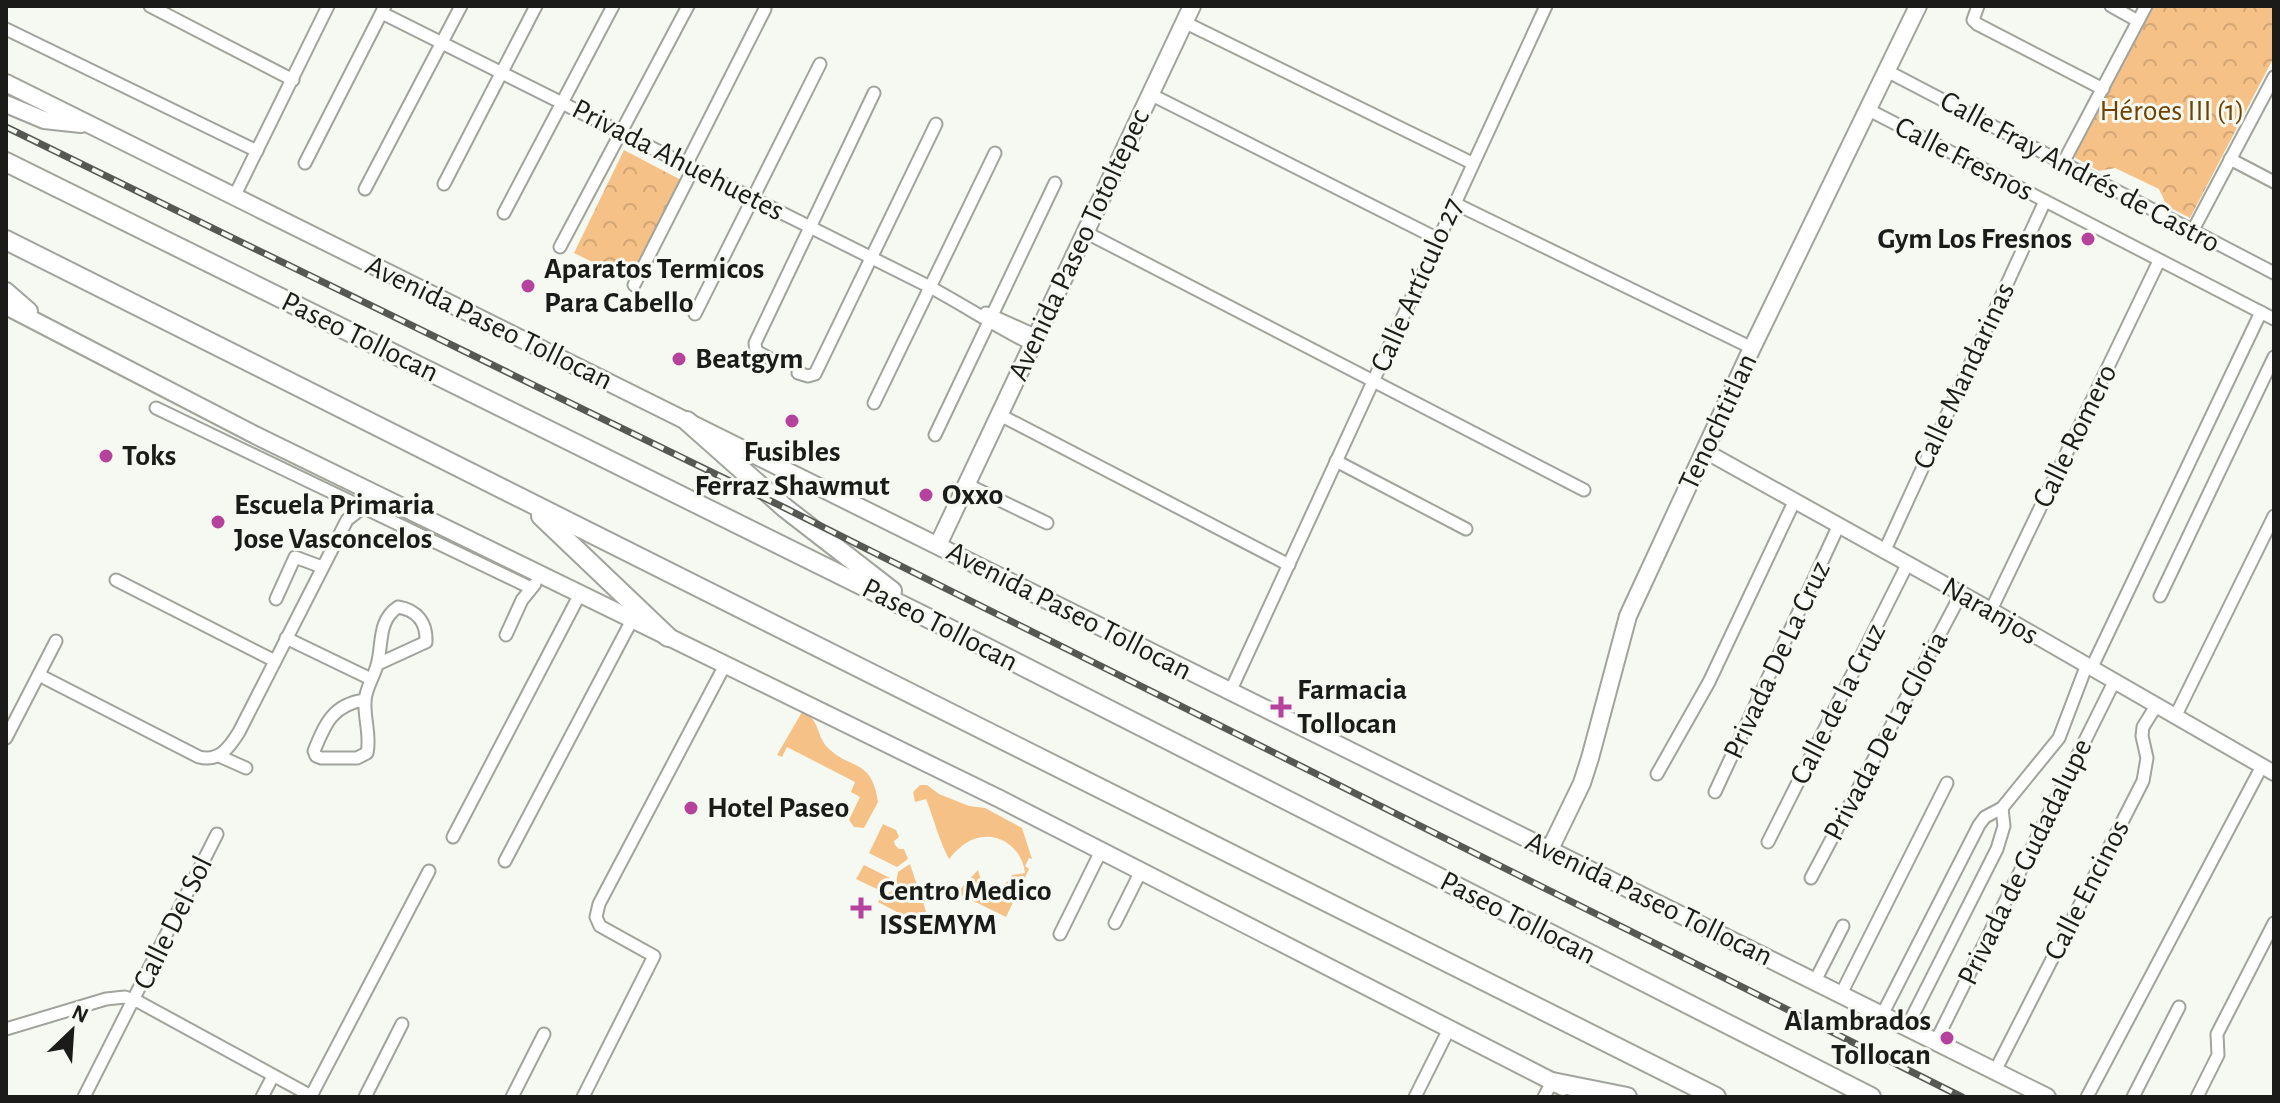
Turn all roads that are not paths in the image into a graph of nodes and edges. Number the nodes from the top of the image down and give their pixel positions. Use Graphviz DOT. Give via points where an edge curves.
graph roads {
  1 [pos="150,6"];
  2 [pos="328,6"];
  3 [pos="461,6"];
  4 [pos="536,6"];
  5 [pos="613,6"];
  6 [pos="688,6"];
  7 [pos="1192,6"];
  8 [pos="1546,6"];
  9 [pos="1918,6"];
  10 [pos="1978,6"];
  11 [pos="2111,6"];
  12 [pos="2146,6"];
  13 [pos="765,9"];
  14 [pos="384,10"];
  15 [pos="2138,21"];
  16 [pos="1184,22"];
  17 [pos="6,29"];
  18 [pos="441,43"];
  19 [pos="820,64"];
  20 [pos="1887,71"];
  21 [pos="502,73"];
  22 [pos="293,80"];
  23 [pos="6,83"];
  24 [pos="2272,86"];
  25 [pos="2103,89"];
  26 [pos="874,93"];
  27 [pos="1150,94"];
  28 [pos="561,102"];
  29 [pos="6,104"];
  30 [pos="1867,109"];
  31 [pos="936,124"];
  32 [pos="90,125"];
  33 [pos="621,133"];
  34 [pos="257,151"];
  35 [pos="995,153"];
  36 [pos="2230,159"];
  37 [pos="6,162"];
  38 [pos="305,163"];
  39 [pos="1472,163"];
  40 [pos="2063,163"];
  41 [pos="690,167"];
  42 [pos="2274,182"];
  43 [pos="1055,183"];
  44 [pos="444,184"];
  45 [pos="365,189"];
  46 [pos="234,197"];
  47 [pos="752,198"];
  48 [pos="2045,201"];
  49 [pos="1454,203"];
  50 [pos="504,213"];
  51 [pos="811,226"];
  52 [pos="2193,230"];
  53 [pos="1087,233"];
  54 [pos="1438,239"];
  55 [pos="6,240"];
  56 [pos="560,247"];
  57 [pos="871,257"];
  58 [pos="2159,261"];
  59 [pos="2274,273"];
  60 [pos="634,285"];
  61 [pos="930,287"];
  62 [pos="6,291"];
  63 [pos="6,306"];
  64 [pos="2261,312"];
  65 [pos="695,314"];
  66 [pos="990,318"];
  67 [pos="2274,319"];
  68 [pos="45,326"];
  69 [pos="1035,340"];
  70 [pos="1752,348"];
  71 [pos="2274,357"];
  72 [pos="769,358"];
  73 [pos="798,373"];
  74 [pos="1374,380"];
  75 [pos="874,403"];
  76 [pos="156,408"];
  77 [pos="1000,415"];
  78 [pos="687,421"];
  79 [pos="935,435"];
  80 [pos="1705,451"];
  81 [pos="1336,461"];
  82 [pos="346,479"];
  83 [pos="968,485"];
  84 [pos="1584,490"];
  85 [pos="379,495"];
  86 [pos="521,498"];
  87 [pos="347,499"];
  88 [pos="1794,502"];
  89 [pos="365,507"];
  90 [pos="2274,516"];
  91 [pos="347,520"];
  92 [pos="1047,523"];
  93 [pos="1838,527"];
  94 [pos="1466,529"];
  95 [pos="938,545"];
  96 [pos="1884,552"];
  97 [pos="1289,565"];
  98 [pos="1907,565"];
  99 [pos="322,567"];
  100 [pos="544,576"];
  101 [pos="116,580"];
  102 [pos="531,588"];
  103 [pos="580,594"];
  104 [pos="1961,594"];
  105 [pos="2160,596"];
  106 [pos="276,599"];
  107 [pos="1991,610"];
  108 [pos="632,620"];
  109 [pos="940,624"];
  110 [pos="506,635"];
  111 [pos="668,637"];
  112 [pos="286,638"];
  113 [pos="56,641"];
  114 [pos="275,661"];
  115 [pos="378,664"];
  116 [pos="725,665"];
  117 [pos="2089,668"];
  118 [pos="39,675"];
  119 [pos="371,679"];
  120 [pos="2114,682"];
  121 [pos="1230,692"];
  122 [pos="365,700"];
  123 [pos="2156,706"];
  124 [pos="2175,717"];
  125 [pos="6,738"];
  126 [pos="219,756"];
  127 [pos="246,768"];
  128 [pos="2268,769"];
  129 [pos="1657,774"];
  130 [pos="1947,783"];
  131 [pos="1715,792"];
  132 [pos="2002,808"];
  133 [pos="217,834"];
  134 [pos="453,837"];
  135 [pos="1768,842"];
  136 [pos="1550,849"];
  137 [pos="1101,851"];
  138 [pos="505,861"];
  139 [pos="429,871"];
  140 [pos="1141,871"];
  141 [pos="1811,878"];
  142 [pos="1115,923"];
  143 [pos="2274,923"];
  144 [pos="1843,926"];
  145 [pos="1060,934"];
  146 [pos="1815,981"];
  147 [pos="1841,994"];
  148 [pos="135,1000"];
  149 [pos="2179,1007"];
  150 [pos="1882,1015"];
  151 [pos="402,1024"];
  152 [pos="1450,1027"];
  153 [pos="1907,1027"];
  154 [pos="6,1029"];
  155 [pos="544,1034"];
  156 [pos="1936,1041"];
  157 [pos="1995,1071"];
  158 [pos="273,1076"];
  159 [pos="1548,1089"];
  160 [pos="84,1097"];
  161 [pos="262,1097"];
  162 [pos="312,1097"];
  163 [pos="365,1097"];
  164 [pos="512,1097"];
  165 [pos="583,1097"];
  166 [pos="1415,1097"];
  167 [pos="1583,1097"];
  168 [pos="1627,1097"];
  169 [pos="1716,1097"];
  170 [pos="1871,1097"];
  171 [pos="2047,1097"];
  172 [pos="2087,1097"];
  173 [pos="2133,1097"];
  174 [pos="2197,1097"];
  1 -- 22 [label="street"];
  2 -- 22 [label="street"];
  3 -- 18 [label="street"];
  4 -- 21 [label="street"];
  5 -- 28 [label="street"];
  6 -- 33 [label="street"];
  7 -- 16 [label="main road, Avenida Paseo Totoltepec"];
  8 -- 39 [label="street, Calle Artículo 27"];
  9 -- 20 [label="main road, Tenochtitlan"];
  10 -- 25 [label="street" via="1973,20 1977,24"];
  11 -- 15 [label="street"];
  12 -- 15 [label="street"];
  13 -- 41 [label="street"];
  14 -- 18 [label="street, Privada Ahuehuetes"];
  14 -- 38 [label="street"];
  15 -- 25 [label="street"];
  16 -- 27 [label="main road, Avenida Paseo Totoltepec"];
  16 -- 39 [label="street"];
  17 -- 34 [label="street"];
  18 -- 21 [label="street, Privada Ahuehuetes"];
  18 -- 45 [label="street"];
  19 -- 47 [label="street"];
  20 -- 30 [label="main road, Tenochtitlan"];
  20 -- 40 [label="street, Calle Fray Andrés de Castro"];
  21 -- 28 [label="street, Privada Ahuehuetes"];
  21 -- 44 [label="street"];
  22 -- 34 [label="street"];
  23 -- 32 [label="main road, Avenida Paseo Tollocan"];
  24 -- 36 [label="street"];
  25 -- 40 [label="street"];
  26 -- 51 [label="street"];
  27 -- 53 [label="main road, Avenida Paseo Totoltepec"];
  27 -- 54 [label="street"];
  28 -- 33 [label="street, Privada Ahuehuetes"];
  28 -- 50 [label="street"];
  29 -- 32 [label="main road, Avenida Paseo Tollocan" via="44,120"];
  30 -- 48 [label="street, Calle Fresnos"];
  30 -- 70 [label="main road, Tenochtitlan"];
  31 -- 57 [label="street"];
  32 -- 46 [label="main road, Avenida Paseo Tollocan"];
  33 -- 41 [label="street, Privada Ahuehuetes"];
  33 -- 56 [label="street"];
  34 -- 46 [label="street"];
  35 -- 61 [label="street"];
  36 -- 42 [label="street"];
  36 -- 52 [label="street"];
  37 -- 109 [label="highway, Paseo Tollocan"];
  39 -- 49 [label="street, Calle Artículo 27"];
  40 -- 52 [label="street, Calle Fray Andrés de Castro"];
  41 -- 47 [label="street, Privada Ahuehuetes"];
  41 -- 60 [label="street"];
  43 -- 66 [label="street"];
  46 -- 78 [label="main road, Avenida Paseo Tollocan"];
  47 -- 51 [label="street, Privada Ahuehuetes"];
  47 -- 65 [label="street"];
  48 -- 58 [label="street, Calle Fresnos"];
  48 -- 96 [label="street, Calle Mandarinas"];
  49 -- 54 [label="street, Calle Artículo 27"];
  49 -- 70 [label="street"];
  51 -- 57 [label="street, Privada Ahuehuetes"];
  51 -- 72 [label="street" via="755,343 756,351"];
  52 -- 59 [label="street, Calle Fray Andrés de Castro"];
  53 -- 69 [label="main road, Avenida Paseo Totoltepec"];
  53 -- 74 [label="street"];
  54 -- 74 [label="street, Calle Artículo 27"];
  55 -- 86 [label="highway"];
  57 -- 61 [label="street, Privada Ahuehuetes"];
  57 -- 73 [label="street" via="815,374"];
  58 -- 64 [label="street, Calle Fresnos"];
  58 -- 107 [label="street, Calle Romero"];
  61 -- 66 [label="street, Privada Ahuehuetes"];
  61 -- 75 [label="street"];
  62 -- 68 [label="main road"];
  63 -- 68 [label="main road"];
  64 -- 67 [label="street, Calle Fresnos"];
  64 -- 117 [label="street"];
  66 -- 69 [label="street, Privada Ahuehuetes"];
  66 -- 79 [label="street"];
  68 -- 82 [label="main road"];
  69 -- 77 [label="main road, Avenida Paseo Totoltepec"];
  70 -- 80 [label="main road, Tenochtitlan"];
  71 -- 105 [label="street"];
  74 -- 81 [label="street, Calle Artículo 27"];
  74 -- 84 [label="street"];
  76 -- 87 [label="street"];
  77 -- 83 [label="main road, Avenida Paseo Totoltepec"];
  77 -- 97 [label="street"];
  78 -- 95 [label="main road, Avenida Paseo Tollocan"];
  78 -- 109 [label="highway" via="785,508"];
  80 -- 88 [label="street, Naranjos"];
  80 -- 136 [label="main road, Tenochtitlan" via="1628,616 1582,783"];
  81 -- 94 [label="street"];
  81 -- 97 [label="street, Calle Artículo 27"];
  82 -- 85 [label="main road"];
  82 -- 87 [label="street"];
  83 -- 92 [label="street"];
  83 -- 95 [label="main road, Avenida Paseo Totoltepec"];
  85 -- 89 [label="street"];
  85 -- 100 [label="main road"];
  86 -- 111 [label="highway"];
  86 -- 169 [label="highway"];
  87 -- 89 [label="street"];
  87 -- 91 [label="street"];
  88 -- 93 [label="street, Naranjos"];
  88 -- 129 [label="street" via="1709,682"];
  89 -- 91 [label="street"];
  89 -- 102 [label="street"];
  90 -- 124 [label="street"];
  91 -- 99 [label="street"];
  93 -- 96 [label="street, Naranjos"];
  93 -- 131 [label="street, Privada De La Cruz"];
  95 -- 121 [label="main road, Avenida Paseo Tollocan"];
  96 -- 98 [label="street, Naranjos"];
  97 -- 121 [label="street, Calle Artículo 27"];
  98 -- 104 [label="street, Naranjos"];
  98 -- 135 [label="street, Calle de la Cruz"];
  99 -- 106 [label="street" via="293,558"];
  99 -- 112 [label="street"];
  100 -- 102 [label="street"];
  100 -- 103 [label="main road"];
  101 -- 114 [label="street"];
  102 -- 110 [label="street"];
  103 -- 108 [label="main road"];
  103 -- 134 [label="street"];
  104 -- 107 [label="street, Naranjos"];
  104 -- 141 [label="street, Privada De La Gloria"];
  107 -- 117 [label="street, Naranjos"];
  108 -- 111 [label="main road"];
  108 -- 138 [label="street"];
  109 -- 170 [label="highway, Paseo Tollocan"];
  111 -- 116 [label="main road"];
  112 -- 114 [label="street"];
  112 -- 119 [label="street"];
  113 -- 118 [label="street"];
  114 -- 126 [label="street" via="239,732"];
  115 -- 115 [label="street" via="424,644 427,638 419,616 402,607 391,612 380,638"];
  115 -- 119 [label="street"];
  116 -- 137 [label="main road"];
  116 -- 165 [label="street" via="599,904 600,926 654,956"];
  117 -- 120 [label="street, Naranjos"];
  117 -- 132 [label="street" via="2062,734"];
  118 -- 125 [label="street"];
  118 -- 126 [label="street" via="199,757"];
  119 -- 122 [label="street"];
  120 -- 123 [label="street, Naranjos"];
  120 -- 156 [label="street, Privada de Gudadalupe"];
  121 -- 136 [label="main road, Avenida Paseo Tollocan"];
  122 -- 122 [label="street" via="345,704 331,715 316,756 364,756 369,745"];
  123 -- 124 [label="street, Naranjos"];
  123 -- 157 [label="street, Calle Encinos" via="2143,727 2143,781"];
  124 -- 128 [label="street, Naranjos"];
  126 -- 127 [label="street"];
  128 -- 172 [label="street"];
  130 -- 147 [label="street"];
  132 -- 150 [label="street" via="1979,825"];
  132 -- 153 [label="street" via="2004,826 1997,849"];
  133 -- 148 [label="street, Calle Del Sol"];
  136 -- 146 [label="main road, Avenida Paseo Tollocan"];
  137 -- 140 [label="main road"];
  137 -- 145 [label="street"];
  139 -- 162 [label="street"];
  140 -- 142 [label="street"];
  140 -- 152 [label="main road"];
  143 -- 174 [label="street" via="2217,1034 2218,1055"];
  144 -- 146 [label="street"];
  146 -- 147 [label="main road, Avenida Paseo Tollocan"];
  147 -- 150 [label="main road, Avenida Paseo Tollocan"];
  148 -- 154 [label="street" via="106,999"];
  148 -- 158 [label="street"];
  148 -- 160 [label="street, Calle Del Sol"];
  149 -- 173 [label="street"];
  150 -- 153 [label="main road, Avenida Paseo Tollocan"];
  151 -- 163 [label="street"];
  152 -- 159 [label="main road"];
  152 -- 166 [label="street"];
  153 -- 156 [label="main road, Avenida Paseo Tollocan"];
  155 -- 164 [label="street"];
  156 -- 157 [label="main road, Avenida Paseo Tollocan"];
  157 -- 171 [label="main road, Avenida Paseo Tollocan"];
  158 -- 161 [label="street"];
  158 -- 162 [label="street"];
  159 -- 167 [label="main road"];
  159 -- 168 [label="highway"];
}
